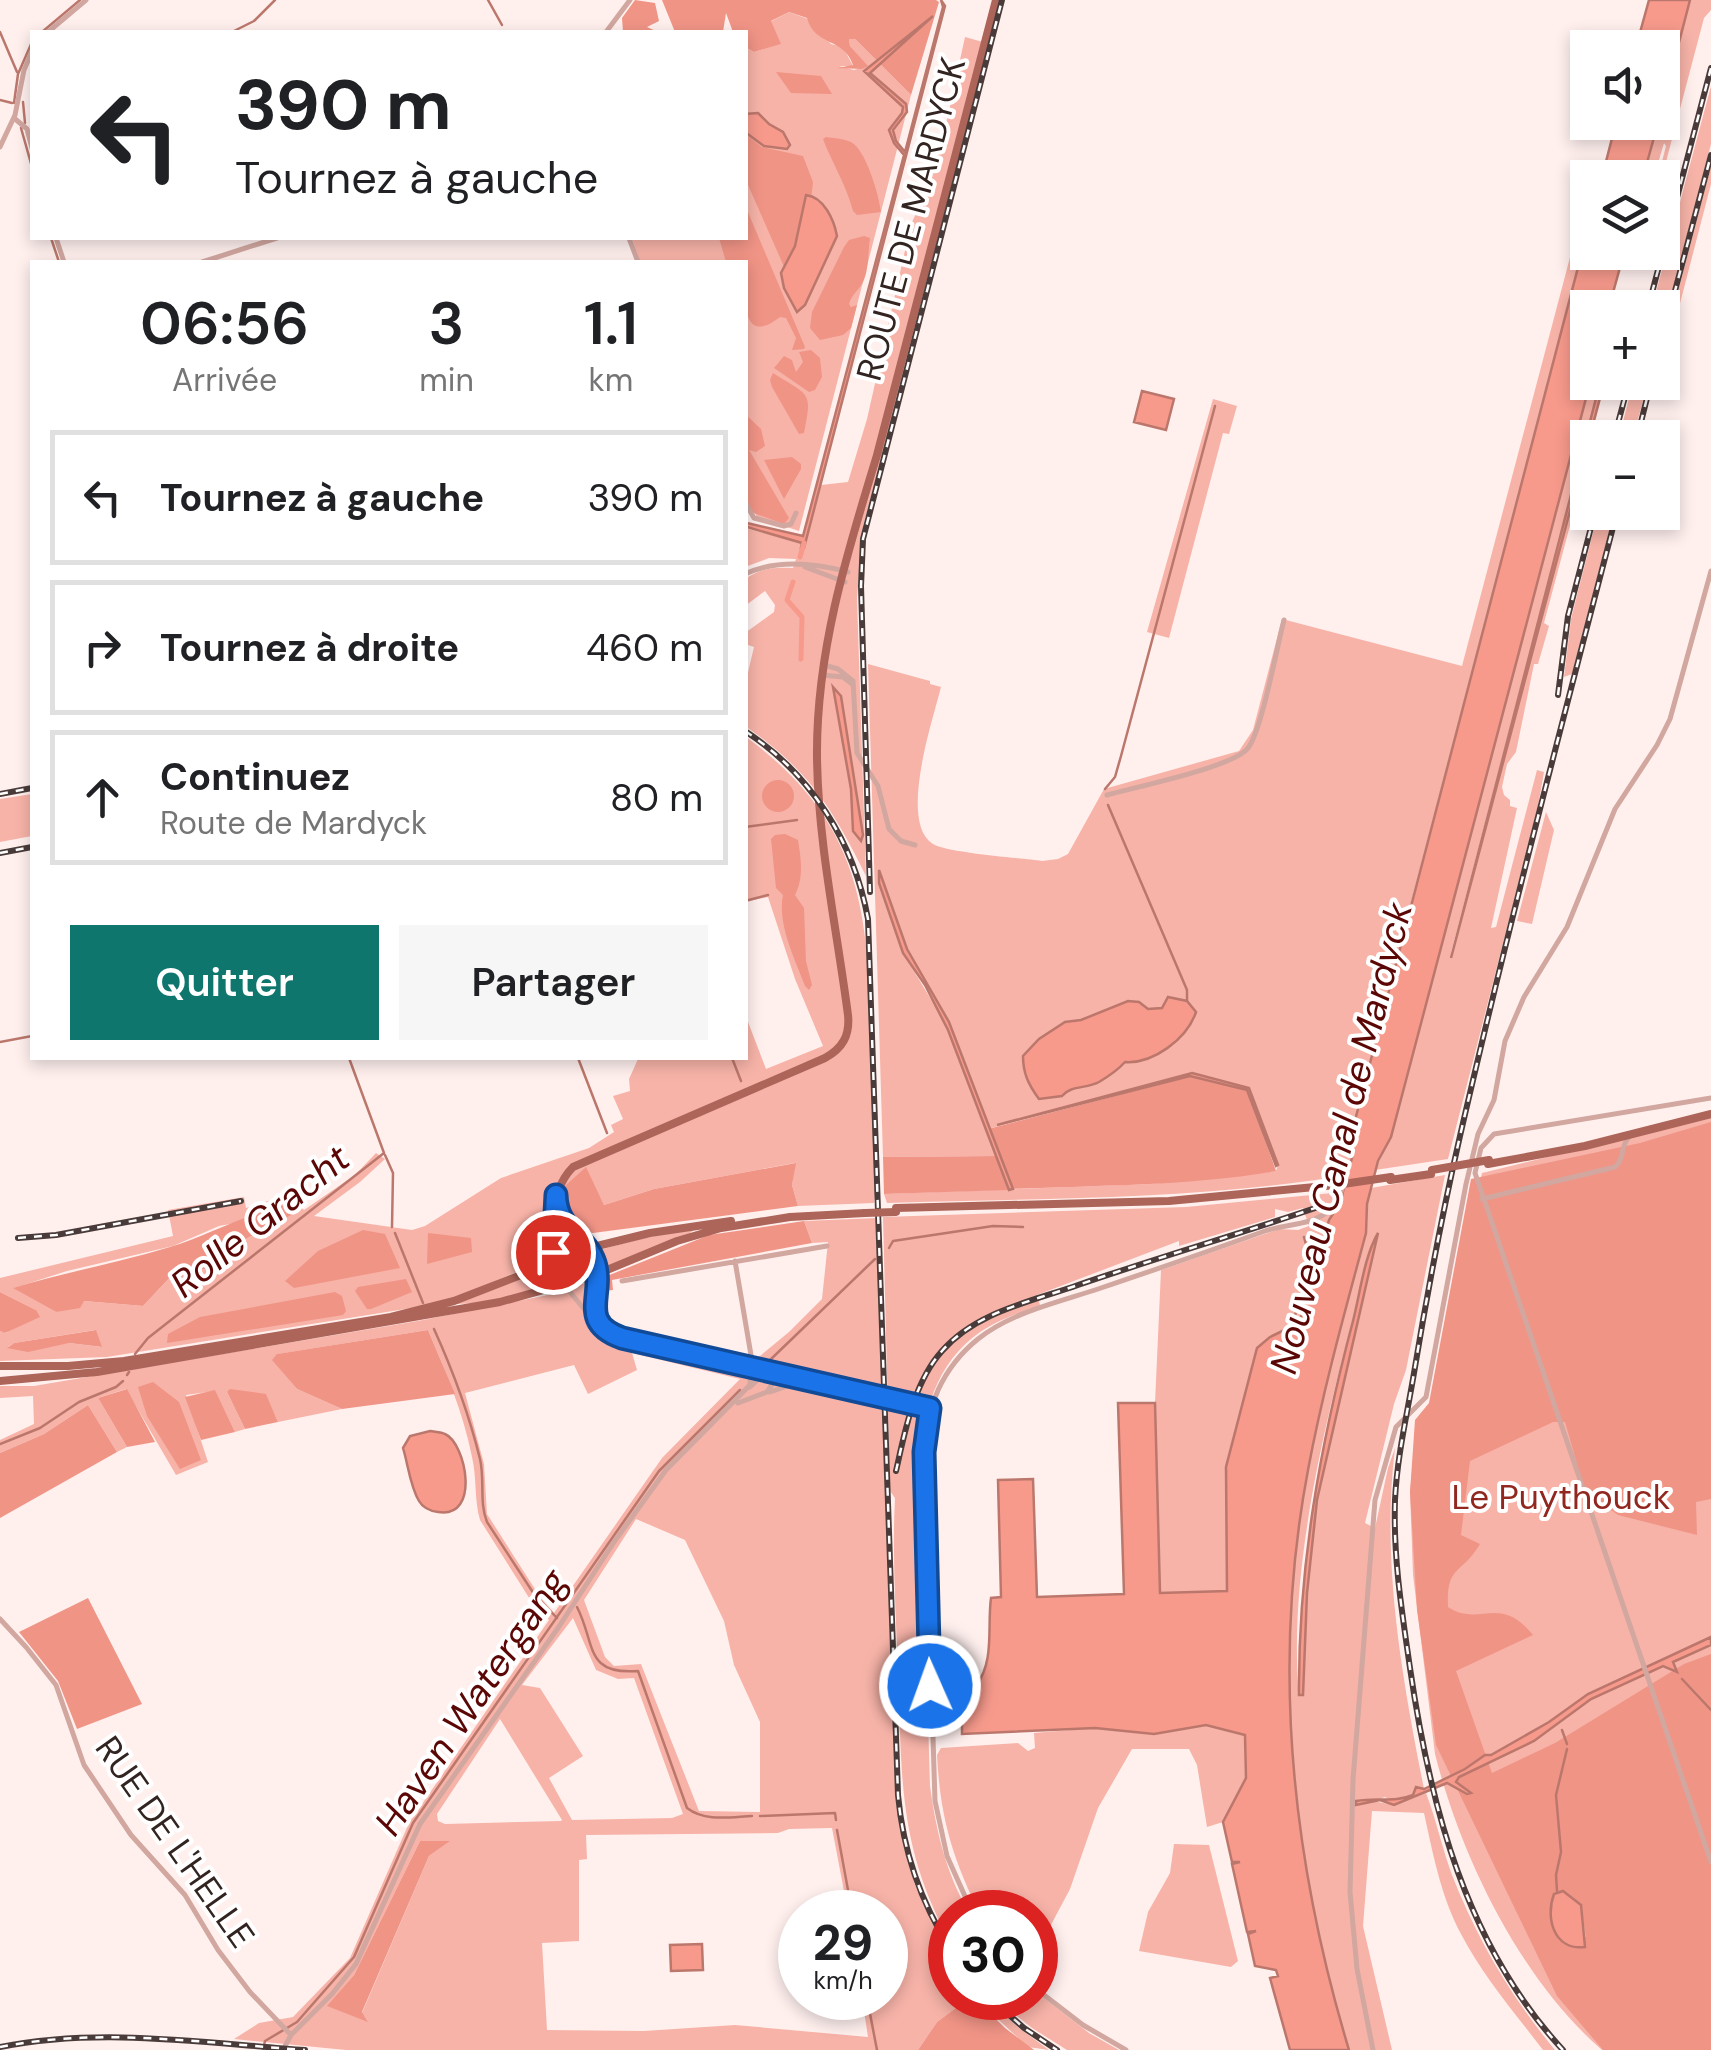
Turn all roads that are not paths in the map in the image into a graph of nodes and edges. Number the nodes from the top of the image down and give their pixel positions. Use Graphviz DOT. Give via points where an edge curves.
graph roads {
  1 [pos="86,0"];
  2 [pos="630,0"];
  3 [pos="996,0"];
  4 [pos="50,30"];
  5 [pos="608,30"];
  6 [pos="30,55"];
  7 [pos="14,118"];
  8 [pos="30,142"];
  9 [pos="0,147"];
  10 [pos="272,240"];
  11 [pos="208,260"];
  12 [pos="748,507"];
  13 [pos="796,512"];
  14 [pos="787,564"];
  15 [pos="845,571"];
  16 [pos="1711,571"];
  17 [pos="748,573"];
  18 [pos="842,582"];
  19 [pos="1284,620"];
  20 [pos="823,670"];
  21 [pos="1107,795"];
  22 [pos="915,845"];
  23 [pos="1708,1098"];
  24 [pos="1710,1113"];
  25 [pos="1634,1134"];
  26 [pos="1606,1140"];
  27 [pos="1622,1152"];
  28 [pos="1342,1160"];
  29 [pos="1488,1162"];
  30 [pos="556,1195"];
  31 [pos="1482,1198"];
  32 [pos="865,1211"];
  33 [pos="577,1238"];
  34 [pos="609,1243"];
  35 [pos="827,1246"];
  36 [pos="587,1249"];
  37 [pos="554,1260"];
  38 [pos="735,1261"];
  39 [pos="596,1275"];
  40 [pos="622,1281"];
  41 [pos="566,1286"];
  42 [pos="600,1325"];
  43 [pos="0,1366"];
  44 [pos="751,1368"];
  45 [pos="769,1372"];
  46 [pos="803,1380"];
  47 [pos="0,1381"];
  48 [pos="747,1390"];
  49 [pos="767,1392"];
  50 [pos="866,1395"];
  51 [pos="733,1406"];
  52 [pos="930,1408"];
  53 [pos="928,1417"];
  54 [pos="0,1619"];
  55 [pos="1711,1862"];
  56 [pos="963,1890"];
  57 [pos="1058,2006"];
  58 [pos="291,2034"];
  59 [pos="283,2050"];
  60 [pos="1126,2050"];
  61 [pos="1373,2050"];
  1 -- 4 [label="street"];
  2 -- 5 [label="street"];
  3 -- 15 [label="main road, ROUTE DE MARDYCK"];
  6 -- 7 [label="street"];
  7 -- 8 [label="street"];
  7 -- 9 [label="street"];
  10 -- 11 [label="street"];
  12 -- 13 [label="street" via="754,518 782,526"];
  14 -- 15 [label="street"];
  14 -- 17 [label="street"];
  14 -- 18 [label="street"];
  15 -- 18 [label="main road, ROUTE DE MARDYCK"];
  16 -- 61 [label="street" via="1668,724 1615,809 1567,928 1508,1032 1470,1168 1426,1397 1396,1427 1376,1497 1350,1857 1352,1926"];
  18 -- 20 [label="main road, ROUTE DE MARDYCK"];
  19 -- 21 [label="street" via="1247,749 1222,763"];
  20 -- 22 [label="street" via="849,676 858,756 878,786 889,829"];
  20 -- 30 [label="main road, ROUTE DE MARDYCK" via="818,785 849,1019 845,1040 825,1058 578,1163"];
  23 -- 24 [label="street"];
  23 -- 31 [label="street" via="1496,1133 1479,1154 1475,1174"];
  24 -- 25 [label="main road"];
  24 -- 29 [label="main road"];
  25 -- 26 [label="main road"];
  25 -- 27 [label="street"];
  26 -- 27 [label="street"];
  26 -- 29 [label="main road"];
  27 -- 31 [label="street" via="1613,1167"];
  28 -- 52 [label="street" via="1344,1174 1331,1209 1301,1226 1274,1228 1169,1262 997,1326 955,1362"];
  29 -- 32 [label="main road, bridge" via="1155,1205"];
  30 -- 33 [label="main road" via="562,1220"];
  30 -- 37 [label="main road"];
  31 -- 55 [label="street"];
  32 -- 34 [label="main road" via="779,1214"];
  32 -- 39 [label="main road" via="721,1228"];
  33 -- 34 [label="main road"];
  33 -- 36 [label="main road"];
  34 -- 36 [label="main road"];
  35 -- 38 [label="street"];
  36 -- 37 [label="main road"];
  36 -- 39 [label="main road"];
  37 -- 41 [label="main road"];
  37 -- 43 [label="main road" via="446,1304 382,1319 124,1361"];
  38 -- 40 [label="street"];
  38 -- 44 [label="street"];
  39 -- 41 [label="main road"];
  39 -- 42 [label="street"];
  41 -- 42 [label="street"];
  41 -- 47 [label="main road" via="161,1362"];
  42 -- 44 [label="street" via="622,1338"];
  44 -- 45 [label="street"];
  44 -- 48 [label="street"];
  45 -- 46 [label="street"];
  45 -- 48 [label="street"];
  45 -- 49 [label="street" via="773,1383"];
  46 -- 49 [label="street"];
  46 -- 50 [label="street"];
  48 -- 51 [label="street"];
  49 -- 51 [label="street"];
  50 -- 52 [label="street"];
  50 -- 53 [label="street"];
  51 -- 58 [label="street" via="669,1467 618,1536 418,1828 356,1964"];
  52 -- 53 [label="street"];
  53 -- 56 [label="street" via="934,1792 944,1847"];
  54 -- 58 [label="street, RUE DE L'HELLE" via="56,1685 84,1765 131,1835 176,1884 225,1960"];
  57 -- 60 [label="street"];
  58 -- 59 [label="street"];
}
